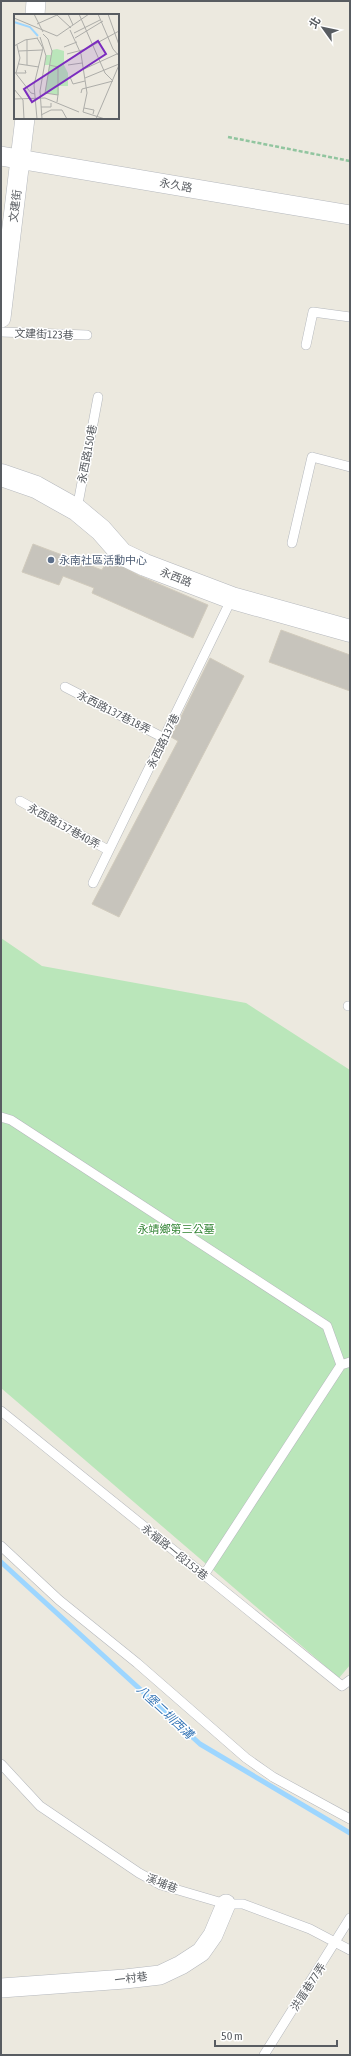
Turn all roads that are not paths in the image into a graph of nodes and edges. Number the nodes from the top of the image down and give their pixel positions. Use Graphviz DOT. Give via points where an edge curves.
graph roads {
  1 [pos="36,1"];
  2 [pos="34,14"];
  3 [pos="25,119"];
  4 [pos="1,156"];
  5 [pos="21,159"];
  6 [pos="350,215"];
  7 [pos="350,317"];
  8 [pos="1,318"];
  9 [pos="1,332"];
  10 [pos="87,335"];
  11 [pos="306,345"];
  12 [pos="98,397"];
  13 [pos="350,467"];
  14 [pos="1,475"];
  15 [pos="77,510"];
  16 [pos="292,543"];
  17 [pos="232,598"];
  18 [pos="350,631"];
  19 [pos="65,687"];
  20 [pos="164,738"];
  21 [pos="20,801"];
  22 [pos="108,850"];
  23 [pos="93,882"];
  24 [pos="1,1117"];
  25 [pos="350,1362"];
  26 [pos="340,1365"];
  27 [pos="1,1411"];
  28 [pos="1,1546"];
  29 [pos="204,1575"];
  30 [pos="350,1680"];
  31 [pos="1,1764"];
  32 [pos="350,1819"];
  33 [pos="226,1904"];
  34 [pos="350,1918"];
  35 [pos="336,1942"];
  36 [pos="350,1950"];
  37 [pos="1,1988"];
  38 [pos="264,2055"];
  1 -- 2 [label="street"];
  3 -- 5 [label="street, 文建街"];
  4 -- 5 [label="street, 永久路"];
  5 -- 6 [label="street, 永久路"];
  5 -- 8 [label="street, 文建街"];
  7 -- 11 [label="lane" via="313,312"];
  9 -- 10 [label="lane, 文建街123巷"];
  12 -- 15 [label="lane, 永西路150巷"];
  13 -- 16 [label="lane" via="312,457"];
  14 -- 15 [label="street, 永西路" via="36,488"];
  15 -- 17 [label="street, 永西路" via="101,530 122,554"];
  17 -- 18 [label="street, 永西路"];
  17 -- 20 [label="lane, 永西路137巷"];
  19 -- 20 [label="lane, 永西路137巷18弄"];
  20 -- 22 [label="lane, 永西路137巷"];
  21 -- 22 [label="lane, 永西路137巷40弄"];
  22 -- 23 [label="lane, 永西路137巷"];
  24 -- 26 [label="lane" via="10,1120 327,1326"];
  25 -- 26 [label="lane"];
  26 -- 29 [label="lane"];
  27 -- 29 [label="lane, 永福路一段153巷"];
  28 -- 32 [label="lane" via="59,1600 137,1663 246,1758 273,1777"];
  29 -- 30 [label="lane, 永福路一段153巷" via="342,1686"];
  31 -- 33 [label="lane, 溪埔巷" via="40,1806 140,1873 161,1884"];
  33 -- 35 [label="lane, 溪埔巷" via="243,1904"];
  33 -- 37 [label="street, 一村巷" via="213,1935 201,1952 181,1966 160,1975 125,1980"];
  34 -- 35 [label="lane, 洪厝巷77弄"];
  35 -- 36 [label="lane, 溪埔巷"];
  35 -- 38 [label="lane, 洪厝巷77弄"];
}
